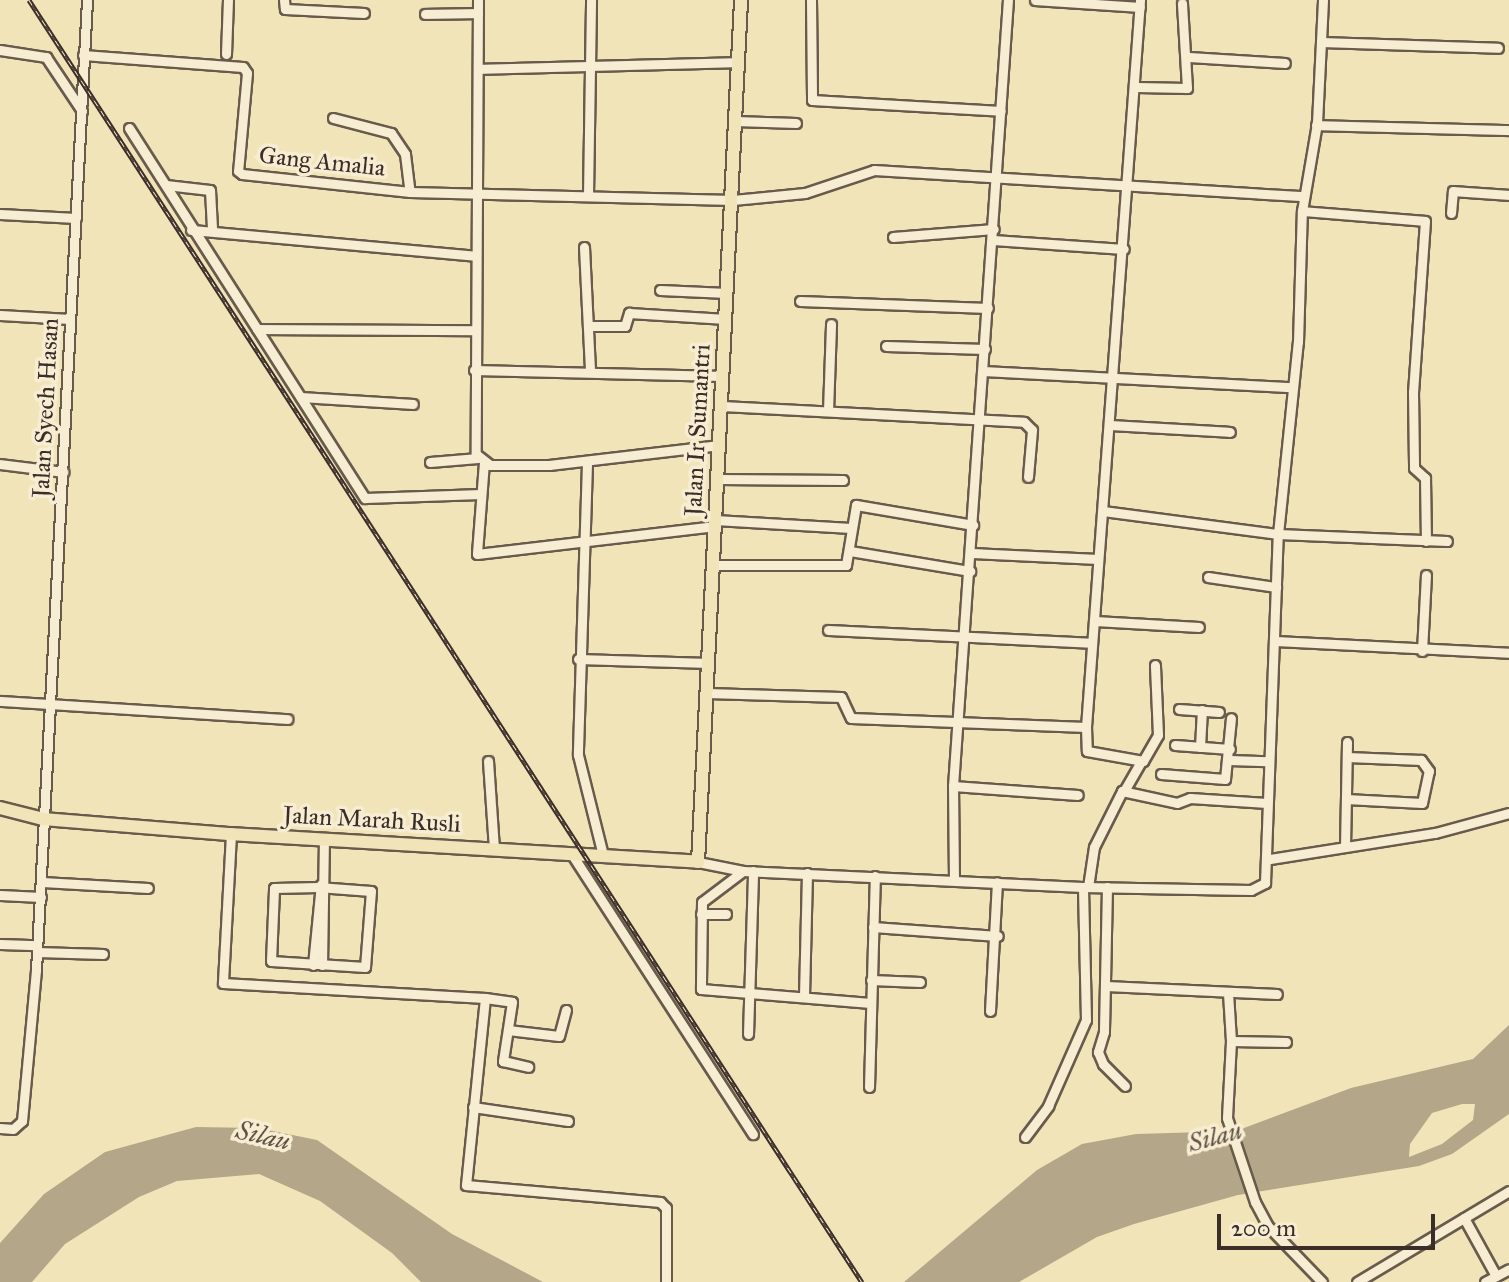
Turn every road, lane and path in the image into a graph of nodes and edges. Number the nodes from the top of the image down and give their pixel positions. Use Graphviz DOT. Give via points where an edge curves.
graph roads {
  1 [pos="87,0"];
  2 [pos="228,0"];
  3 [pos="284,0"];
  4 [pos="478,0"];
  5 [pos="591,0"];
  6 [pos="741,0"];
  7 [pos="811,0"];
  8 [pos="1008,0"];
  9 [pos="1035,0"];
  10 [pos="1323,0"];
  11 [pos="1140,3"];
  12 [pos="1182,3"];
  13 [pos="364,13"];
  14 [pos="478,13"];
  15 [pos="425,14"];
  16 [pos="1321,42"];
  17 [pos="1498,48"];
  18 [pos="0,50"];
  19 [pos="226,54"];
  20 [pos="83,55"];
  21 [pos="1189,57"];
  22 [pos="738,62"];
  23 [pos="1285,63"];
  24 [pos="589,66"];
  25 [pos="478,69"];
  26 [pos="1137,87"];
  27 [pos="1001,111"];
  28 [pos="83,113"];
  29 [pos="333,118"];
  30 [pos="735,121"];
  31 [pos="796,123"];
  32 [pos="1316,125"];
  33 [pos="129,128"];
  34 [pos="1509,130"];
  35 [pos="998,178"];
  36 [pos="166,185"];
  37 [pos="1128,185"];
  38 [pos="410,192"];
  39 [pos="477,194"];
  40 [pos="588,195"];
  41 [pos="1509,195"];
  42 [pos="1304,196"];
  43 [pos="733,200"];
  44 [pos="1302,211"];
  45 [pos="1451,213"];
  46 [pos="0,214"];
  47 [pos="76,218"];
  48 [pos="212,229"];
  49 [pos="994,229"];
  50 [pos="191,230"];
  51 [pos="893,237"];
  52 [pos="993,240"];
  53 [pos="584,247"];
  54 [pos="1124,249"];
  55 [pos="476,256"];
  56 [pos="660,290"];
  57 [pos="727,293"];
  58 [pos="800,301"];
  59 [pos="988,308"];
  60 [pos="0,315"];
  61 [pos="70,319"];
  62 [pos="726,319"];
  63 [pos="831,324"];
  64 [pos="589,326"];
  65 [pos="257,329"];
  66 [pos="475,330"];
  67 [pos="886,346"];
  68 [pos="985,349"];
  69 [pos="474,370"];
  70 [pos="590,371"];
  71 [pos="983,371"];
  72 [pos="723,376"];
  73 [pos="1113,381"];
  74 [pos="1292,387"];
  75 [pos="301,397"];
  76 [pos="413,404"];
  77 [pos="722,406"];
  78 [pos="828,411"];
  79 [pos="980,418"];
  80 [pos="1110,425"];
  81 [pos="1230,432"];
  82 [pos="720,445"];
  83 [pos="481,460"];
  84 [pos="430,462"];
  85 [pos="587,463"];
  86 [pos="0,464"];
  87 [pos="63,472"];
  88 [pos="1028,477"];
  89 [pos="718,479"];
  90 [pos="843,480"];
  91 [pos="481,494"];
  92 [pos="1103,511"];
  93 [pos="715,523"];
  94 [pos="973,525"];
  95 [pos="851,528"];
  96 [pos="1278,534"];
  97 [pos="582,540"];
  98 [pos="1426,541"];
  99 [pos="1447,541"];
  100 [pos="850,551"];
  101 [pos="971,553"];
  102 [pos="1098,559"];
  103 [pos="714,565"];
  104 [pos="970,571"];
  105 [pos="1426,575"];
  106 [pos="1208,577"];
  107 [pos="1276,587"];
  108 [pos="1095,621"];
  109 [pos="1199,627"];
  110 [pos="828,630"];
  111 [pos="967,637"];
  112 [pos="1275,641"];
  113 [pos="1091,643"];
  114 [pos="1422,651"];
  115 [pos="1509,653"];
  116 [pos="578,659"];
  117 [pos="709,663"];
  118 [pos="1155,665"];
  119 [pos="707,693"];
  120 [pos="0,701"];
  121 [pos="49,703"];
  122 [pos="1179,709"];
  123 [pos="1202,710"];
  124 [pos="1219,712"];
  125 [pos="1231,718"];
  126 [pos="287,719"];
  127 [pos="958,721"];
  128 [pos="1086,727"];
  129 [pos="1347,742"];
  130 [pos="1175,745"];
  131 [pos="1200,747"];
  132 [pos="1229,754"];
  133 [pos="1347,757"];
  134 [pos="488,761"];
  135 [pos="1267,761"];
  136 [pos="1141,762"];
  137 [pos="1161,774"];
  138 [pos="953,786"];
  139 [pos="1124,791"];
  140 [pos="1078,795"];
  141 [pos="1346,799"];
  142 [pos="1267,803"];
  143 [pos="0,808"];
  144 [pos="1509,813"];
  145 [pos="43,819"];
  146 [pos="231,834"];
  147 [pos="324,840"];
  148 [pos="1345,847"];
  149 [pos="494,849"];
  150 [pos="571,853"];
  151 [pos="603,855"];
  152 [pos="1270,859"];
  153 [pos="698,862"];
  154 [pos="748,871"];
  155 [pos="807,873"];
  156 [pos="875,876"];
  157 [pos="954,880"];
  158 [pos="42,882"];
  159 [pos="997,882"];
  160 [pos="323,886"];
  161 [pos="1085,887"];
  162 [pos="1107,887"];
  163 [pos="148,888"];
  164 [pos="0,895"];
  165 [pos="41,897"];
  166 [pos="701,914"];
  167 [pos="726,914"];
  168 [pos="873,927"];
  169 [pos="998,936"];
  170 [pos="0,944"];
  171 [pos="37,948"];
  172 [pos="103,954"];
  173 [pos="317,965"];
  174 [pos="871,980"];
  175 [pos="920,982"];
  176 [pos="1106,986"];
  177 [pos="748,993"];
  178 [pos="1228,993"];
  179 [pos="1277,994"];
  180 [pos="804,996"];
  181 [pos="485,998"];
  182 [pos="870,1003"];
  183 [pos="566,1010"];
  184 [pos="990,1011"];
  185 [pos="508,1030"];
  186 [pos="748,1034"];
  187 [pos="1231,1041"];
  188 [pos="1286,1042"];
  189 [pos="528,1067"];
  190 [pos="1125,1086"];
  191 [pos="869,1087"];
  192 [pos="473,1107"];
  193 [pos="568,1121"];
  194 [pos="0,1128"];
  195 [pos="753,1134"];
  196 [pos="1025,1137"];
  197 [pos="1509,1191"];
  198 [pos="1464,1218"];
  199 [pos="1509,1269"];
  200 [pos="1496,1276"];
  201 [pos="666,1282"];
  202 [pos="1322,1282"];
  203 [pos="1357,1282"];
  204 [pos="1485,1282"];
  1 -- 20 [label="street, Jalan Syech Hasan"];
  2 -- 19 [label="street"];
  3 -- 13 [label="street" via="285,9"];
  4 -- 14 [label="street"];
  5 -- 24 [label="street"];
  6 -- 22 [label="main road, Jalan Ir Sumantri"];
  7 -- 27 [label="street" via="812,100"];
  8 -- 27 [label="street"];
  9 -- 11 [label="street"];
  10 -- 16 [label="street"];
  11 -- 26 [label="street"];
  12 -- 21 [label="street"];
  14 -- 15 [label="street"];
  14 -- 25 [label="street"];
  16 -- 17 [label="street"];
  16 -- 32 [label="street"];
  18 -- 28 [label="street" via="46,57"];
  20 -- 28 [label="street, Jalan Syech Hasan"];
  20 -- 38 [label="street, Gang Amalia" via="240,66 247,73 241,174"];
  21 -- 23 [label="street"];
  21 -- 26 [label="street" via="1186,89"];
  22 -- 24 [label="street"];
  22 -- 30 [label="main road, Jalan Ir Sumantri"];
  24 -- 25 [label="street"];
  24 -- 40 [label="street"];
  25 -- 39 [label="street"];
  26 -- 37 [label="street"];
  27 -- 35 [label="street"];
  28 -- 47 [label="street, Jalan Syech Hasan"];
  29 -- 38 [label="street" via="391,133 405,154"];
  30 -- 31 [label="street"];
  30 -- 43 [label="main road, Jalan Ir Sumantri"];
  32 -- 34 [label="street"];
  32 -- 42 [label="street"];
  33 -- 36 [label="street"];
  35 -- 37 [label="street, Gang Amalia"];
  35 -- 43 [label="street, Gang Amalia" via="874,170 805,193"];
  35 -- 49 [label="street"];
  36 -- 48 [label="street" via="210,190"];
  36 -- 50 [label="street"];
  37 -- 42 [label="street, Gang Amalia"];
  37 -- 54 [label="street"];
  38 -- 39 [label="street, Gang Amalia"];
  39 -- 40 [label="street, Gang Amalia"];
  39 -- 55 [label="street"];
  40 -- 43 [label="street, Gang Amalia"];
  41 -- 45 [label="street" via="1453,191"];
  42 -- 44 [label="street"];
  43 -- 57 [label="main road, Jalan Ir Sumantri"];
  44 -- 74 [label="street"];
  44 -- 98 [label="street" via="1425,221 1413,392 1414,468 1425,478"];
  46 -- 47 [label="street"];
  47 -- 61 [label="street, Jalan Syech Hasan"];
  48 -- 50 [label="street"];
  48 -- 55 [label="street" via="258,238"];
  49 -- 51 [label="street"];
  49 -- 52 [label="street"];
  50 -- 65 [label="street"];
  52 -- 54 [label="street"];
  52 -- 59 [label="street"];
  53 -- 64 [label="street"];
  54 -- 73 [label="street"];
  55 -- 66 [label="street"];
  56 -- 57 [label="street"];
  57 -- 62 [label="main road, Jalan Ir Sumantri"];
  58 -- 59 [label="street"];
  59 -- 68 [label="street"];
  60 -- 61 [label="street"];
  61 -- 87 [label="street, Jalan Syech Hasan"];
  62 -- 64 [label="street" via="629,313 625,326"];
  62 -- 72 [label="main road, Jalan Ir Sumantri"];
  63 -- 78 [label="street"];
  64 -- 70 [label="street"];
  65 -- 66 [label="street"];
  65 -- 75 [label="street"];
  66 -- 69 [label="street"];
  67 -- 68 [label="street"];
  68 -- 71 [label="street"];
  69 -- 70 [label="street"];
  69 -- 83 [label="street"];
  70 -- 72 [label="street"];
  71 -- 73 [label="street"];
  71 -- 79 [label="street"];
  72 -- 77 [label="main road, Jalan Ir Sumantri"];
  73 -- 74 [label="street"];
  73 -- 80 [label="street"];
  74 -- 96 [label="street"];
  75 -- 76 [label="street"];
  75 -- 91 [label="street" via="365,498"];
  77 -- 78 [label="street"];
  77 -- 82 [label="main road, Jalan Ir Sumantri"];
  78 -- 79 [label="street"];
  79 -- 88 [label="street" via="1031,425"];
  79 -- 94 [label="street"];
  80 -- 81 [label="street"];
  80 -- 92 [label="street"];
  82 -- 85 [label="street"];
  82 -- 89 [label="main road, Jalan Ir Sumantri"];
  83 -- 84 [label="street"];
  83 -- 85 [label="street"];
  83 -- 91 [label="street"];
  85 -- 97 [label="street"];
  86 -- 87 [label="street"];
  87 -- 121 [label="street, Jalan Syech Hasan"];
  89 -- 90 [label="street"];
  89 -- 93 [label="main road, Jalan Ir Sumantri"];
  91 -- 97 [label="street" via="477,554"];
  92 -- 96 [label="street"];
  92 -- 102 [label="street"];
  93 -- 95 [label="street"];
  93 -- 97 [label="street"];
  93 -- 103 [label="main road, Jalan Ir Sumantri"];
  94 -- 95 [label="street" via="856,505"];
  94 -- 101 [label="street"];
  95 -- 100 [label="street"];
  96 -- 98 [label="street"];
  96 -- 107 [label="street"];
  97 -- 116 [label="street"];
  98 -- 99 [label="street"];
  100 -- 103 [label="street" via="846,565"];
  100 -- 104 [label="street"];
  101 -- 102 [label="street"];
  101 -- 104 [label="street"];
  102 -- 108 [label="street"];
  103 -- 117 [label="main road, Jalan Ir Sumantri"];
  104 -- 111 [label="street"];
  105 -- 114 [label="street"];
  106 -- 107 [label="street"];
  107 -- 112 [label="street"];
  108 -- 109 [label="street"];
  108 -- 113 [label="street"];
  110 -- 111 [label="street"];
  111 -- 113 [label="street"];
  111 -- 127 [label="street"];
  112 -- 114 [label="street"];
  112 -- 135 [label="street"];
  113 -- 128 [label="street"];
  114 -- 115 [label="street"];
  116 -- 117 [label="street"];
  116 -- 151 [label="street" via="578,755"];
  117 -- 119 [label="main road, Jalan Ir Sumantri"];
  118 -- 136 [label="street" via="1158,735"];
  119 -- 127 [label="street" via="841,697 849,718"];
  119 -- 153 [label="main road, Jalan Ir Sumantri"];
  120 -- 121 [label="street"];
  121 -- 126 [label="street"];
  121 -- 145 [label="street, Jalan Syech Hasan"];
  122 -- 123 [label="street"];
  123 -- 124 [label="street"];
  123 -- 131 [label="street"];
  125 -- 132 [label="street"];
  127 -- 128 [label="street"];
  127 -- 138 [label="street"];
  128 -- 136 [label="street" via="1087,751"];
  129 -- 133 [label="street"];
  130 -- 131 [label="street"];
  131 -- 132 [label="street"];
  132 -- 135 [label="street"];
  132 -- 137 [label="street" via="1225,779"];
  133 -- 141 [label="street"];
  133 -- 141 [label="street" via="1421,760 1429,771 1422,803"];
  134 -- 149 [label="street"];
  135 -- 142 [label="street"];
  136 -- 139 [label="street"];
  138 -- 140 [label="street"];
  138 -- 157 [label="street"];
  139 -- 142 [label="street" via="1177,803 1190,798"];
  139 -- 161 [label="street" via="1094,847"];
  141 -- 148 [label="street"];
  142 -- 152 [label="street"];
  143 -- 145 [label="main road, Jalan Marah Rusli"];
  144 -- 148 [label="street" via="1435,833"];
  145 -- 146 [label="main road, Jalan Marah Rusli"];
  145 -- 158 [label="street, Jalan Syech Hasan"];
  146 -- 147 [label="main road, Jalan Marah Rusli"];
  146 -- 181 [label="street" via="220,978 226,985"];
  147 -- 149 [label="main road, Jalan Marah Rusli"];
  147 -- 160 [label="street"];
  148 -- 152 [label="street"];
  149 -- 150 [label="main road, Jalan Marah Rusli"];
  150 -- 151 [label="main road, Jalan Marah Rusli"];
  150 -- 195 [label="street"];
  151 -- 153 [label="main road, Jalan Marah Rusli"];
  152 -- 162 [label="street" via="1260,889"];
  153 -- 154 [label="street"];
  154 -- 155 [label="street"];
  154 -- 166 [label="street" via="703,900"];
  154 -- 177 [label="street"];
  155 -- 156 [label="street"];
  155 -- 180 [label="street"];
  156 -- 157 [label="street"];
  156 -- 168 [label="street"];
  157 -- 159 [label="street"];
  158 -- 163 [label="street"];
  158 -- 165 [label="street, Jalan Syech Hasan"];
  159 -- 161 [label="street"];
  159 -- 169 [label="street"];
  160 -- 173 [label="street"];
  160 -- 173 [label="street" via="274,889 272,962"];
  160 -- 173 [label="street" via="371,891 366,965"];
  161 -- 162 [label="street"];
  161 -- 196 [label="street" via="1086,1020 1048,1106"];
  162 -- 176 [label="street"];
  164 -- 165 [label="street"];
  165 -- 171 [label="street, Jalan Syech Hasan"];
  166 -- 167 [label="street"];
  166 -- 177 [label="street" via="699,986"];
  168 -- 169 [label="street"];
  168 -- 174 [label="street"];
  169 -- 184 [label="street"];
  170 -- 171 [label="street"];
  171 -- 172 [label="street"];
  171 -- 194 [label="street, Jalan Syech Hasan" via="22,1121 13,1129"];
  174 -- 175 [label="street"];
  174 -- 182 [label="street"];
  176 -- 178 [label="street"];
  176 -- 190 [label="street" via="1099,1058"];
  177 -- 180 [label="street"];
  177 -- 186 [label="street"];
  178 -- 179 [label="street"];
  178 -- 187 [label="street"];
  180 -- 182 [label="street"];
  181 -- 185 [label="street" via="512,1002"];
  181 -- 192 [label="street"];
  182 -- 191 [label="street"];
  183 -- 185 [label="street" via="559,1036"];
  185 -- 189 [label="street" via="503,1061"];
  187 -- 188 [label="street"];
  187 -- 202 [label="street" via="1227,1118 1255,1202 1267,1225"];
  192 -- 193 [label="street"];
  192 -- 201 [label="street" via="466,1185 660,1202 666,1208"];
  197 -- 198 [label="street"];
  198 -- 200 [label="street"];
  198 -- 203 [label="street"];
  199 -- 200 [label="street"];
  200 -- 204 [label="street"];
}
